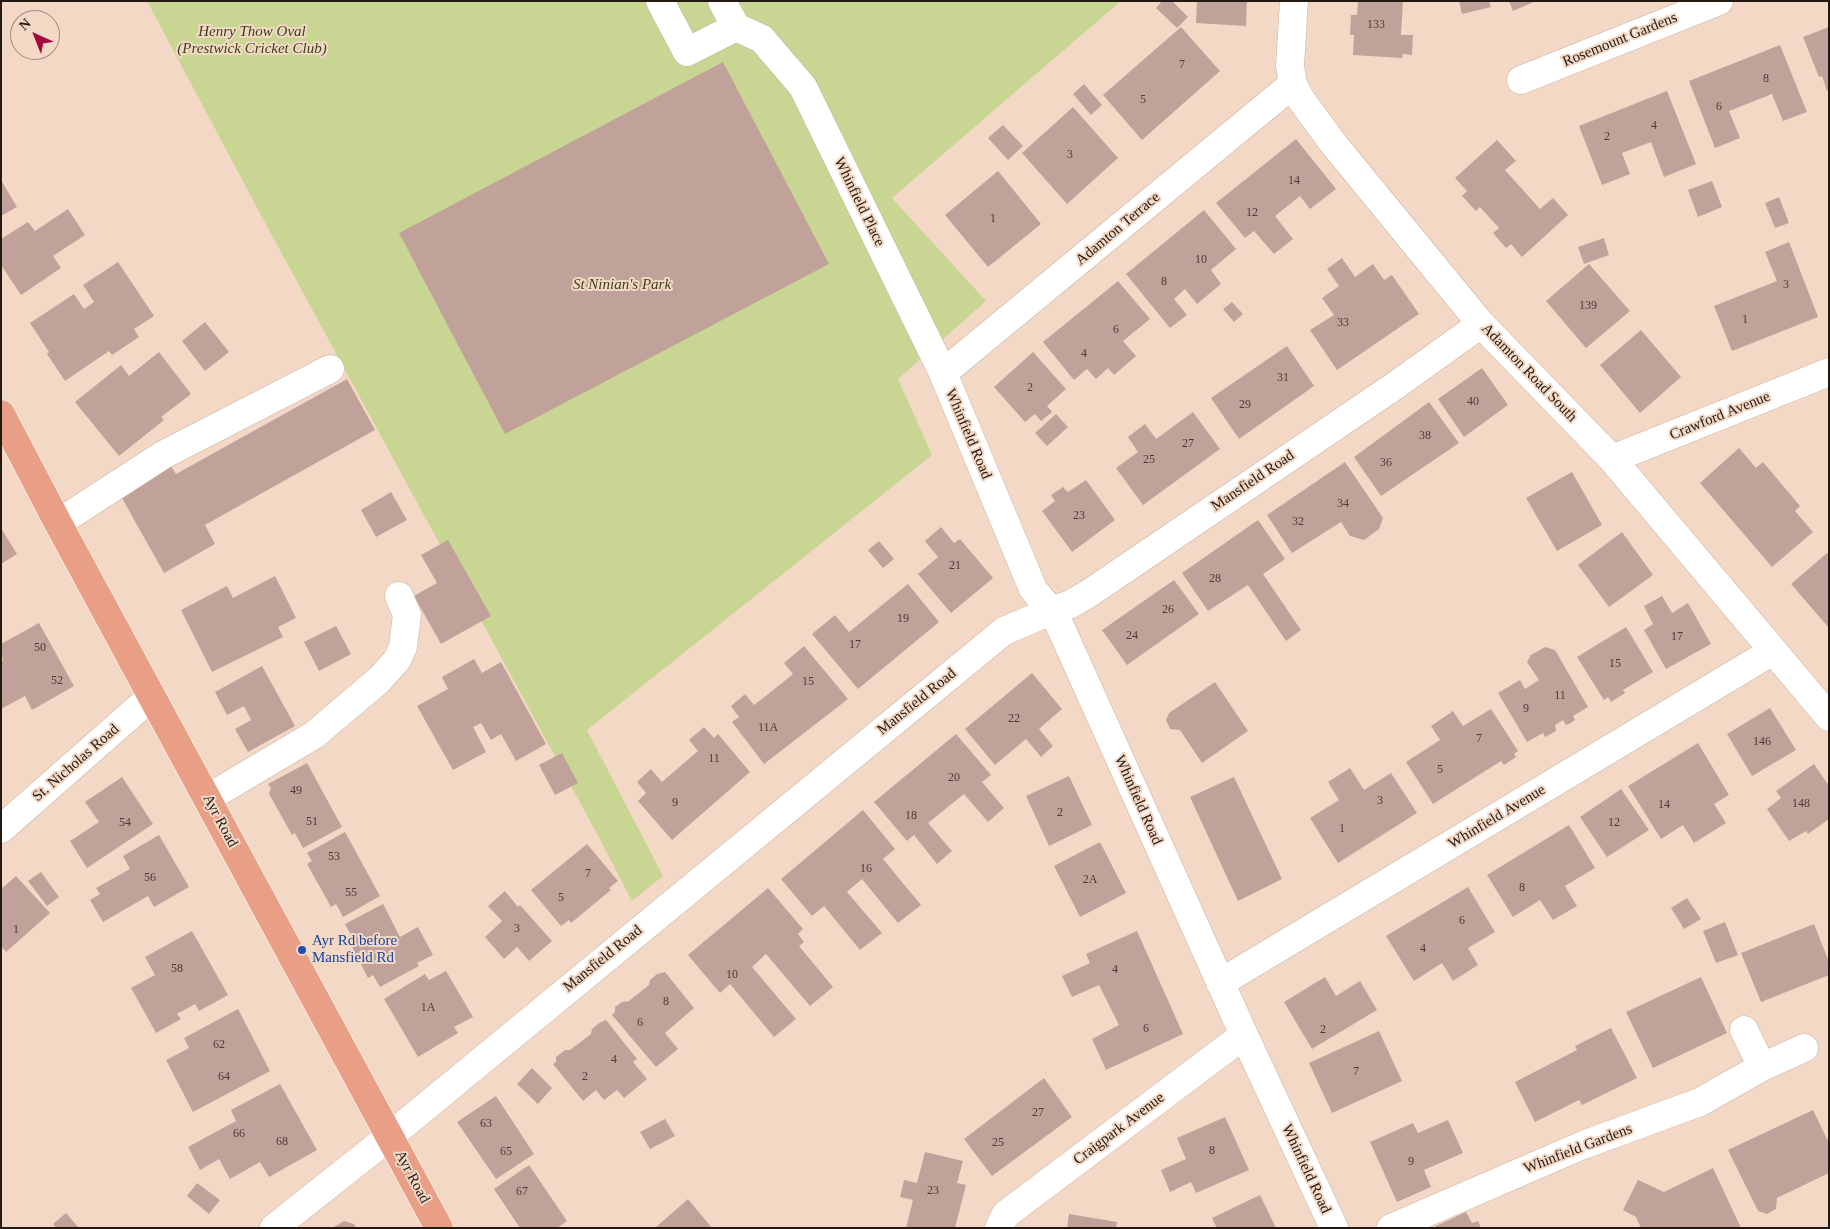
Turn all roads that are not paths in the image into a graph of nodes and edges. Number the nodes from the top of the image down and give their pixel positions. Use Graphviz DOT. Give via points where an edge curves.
graph roads {
  1 [pos="660,1"];
  2 [pos="722,1"];
  3 [pos="1294,1"];
  4 [pos="1719,1"];
  5 [pos="736,27"];
  6 [pos="1522,80"];
  7 [pos="1293,84"];
  8 [pos="1481,324"];
  9 [pos="330,369"];
  10 [pos="1829,372"];
  11 [pos="943,374"];
  12 [pos="1,414"];
  13 [pos="1612,459"];
  14 [pos="58,523"];
  15 [pos="399,596"];
  16 [pos="1051,611"];
  17 [pos="1773,651"];
  18 [pos="151,697"];
  19 [pos="1829,717"];
  20 [pos="208,798"];
  21 [pos="1,829"];
  22 [pos="1220,983"];
  23 [pos="1744,1030"];
  24 [pos="1244,1035"];
  25 [pos="1804,1048"];
  26 [pos="1762,1067"];
  27 [pos="390,1136"];
  28 [pos="274,1228"];
  29 [pos="439,1228"];
  30 [pos="999,1228"];
  31 [pos="1334,1228"];
  32 [pos="1391,1228"];
  1 -- 5 [label="street" via="687,52"];
  2 -- 5 [label="street"];
  3 -- 7 [label="street, Adamton Road South" via="1290,66"];
  4 -- 6 [label="street, Rosemount Gardens"];
  5 -- 11 [label="street, Whinfield Place" via="762,39 803,87"];
  7 -- 8 [label="street, Adamton Road South" via="1332,142"];
  7 -- 11 [label="street, Adamton Terrace"];
  8 -- 13 [label="street, Adamton Road South"];
  8 -- 16 [label="street, Mansfield Road" via="1091,592"];
  9 -- 14 [label="street" via="163,455"];
  10 -- 13 [label="street, Crawford Avenue"];
  11 -- 16 [label="street, Whinfield Road" via="1033,589"];
  12 -- 14 [label="main road, Ayr Road"];
  13 -- 17 [label="street, Adamton Road South"];
  14 -- 18 [label="main road, Ayr Road"];
  15 -- 20 [label="street" via="407,616 403,646 397,660 379,680 314,734"];
  16 -- 22 [label="street, Whinfield Road"];
  16 -- 27 [label="street, Mansfield Road" via="1004,631"];
  17 -- 19 [label="street, Adamton Road South"];
  17 -- 22 [label="street, Whinfield Avenue"];
  18 -- 20 [label="main road, Ayr Road"];
  18 -- 21 [label="street, St. Nicholas Road"];
  20 -- 27 [label="main road, Ayr Road"];
  22 -- 24 [label="street, Whinfield Road"];
  23 -- 26 [label="street"];
  24 -- 30 [label="street, Craigpark Avenue" via="1006,1216"];
  24 -- 31 [label="street, Whinfield Road"];
  25 -- 26 [label="street, Whinfield Gardens"];
  26 -- 32 [label="street, Whinfield Gardens" via="1700,1102 1583,1145"];
  27 -- 28 [label="street, Mansfield Road"];
  27 -- 29 [label="main road, Ayr Road"];
}
